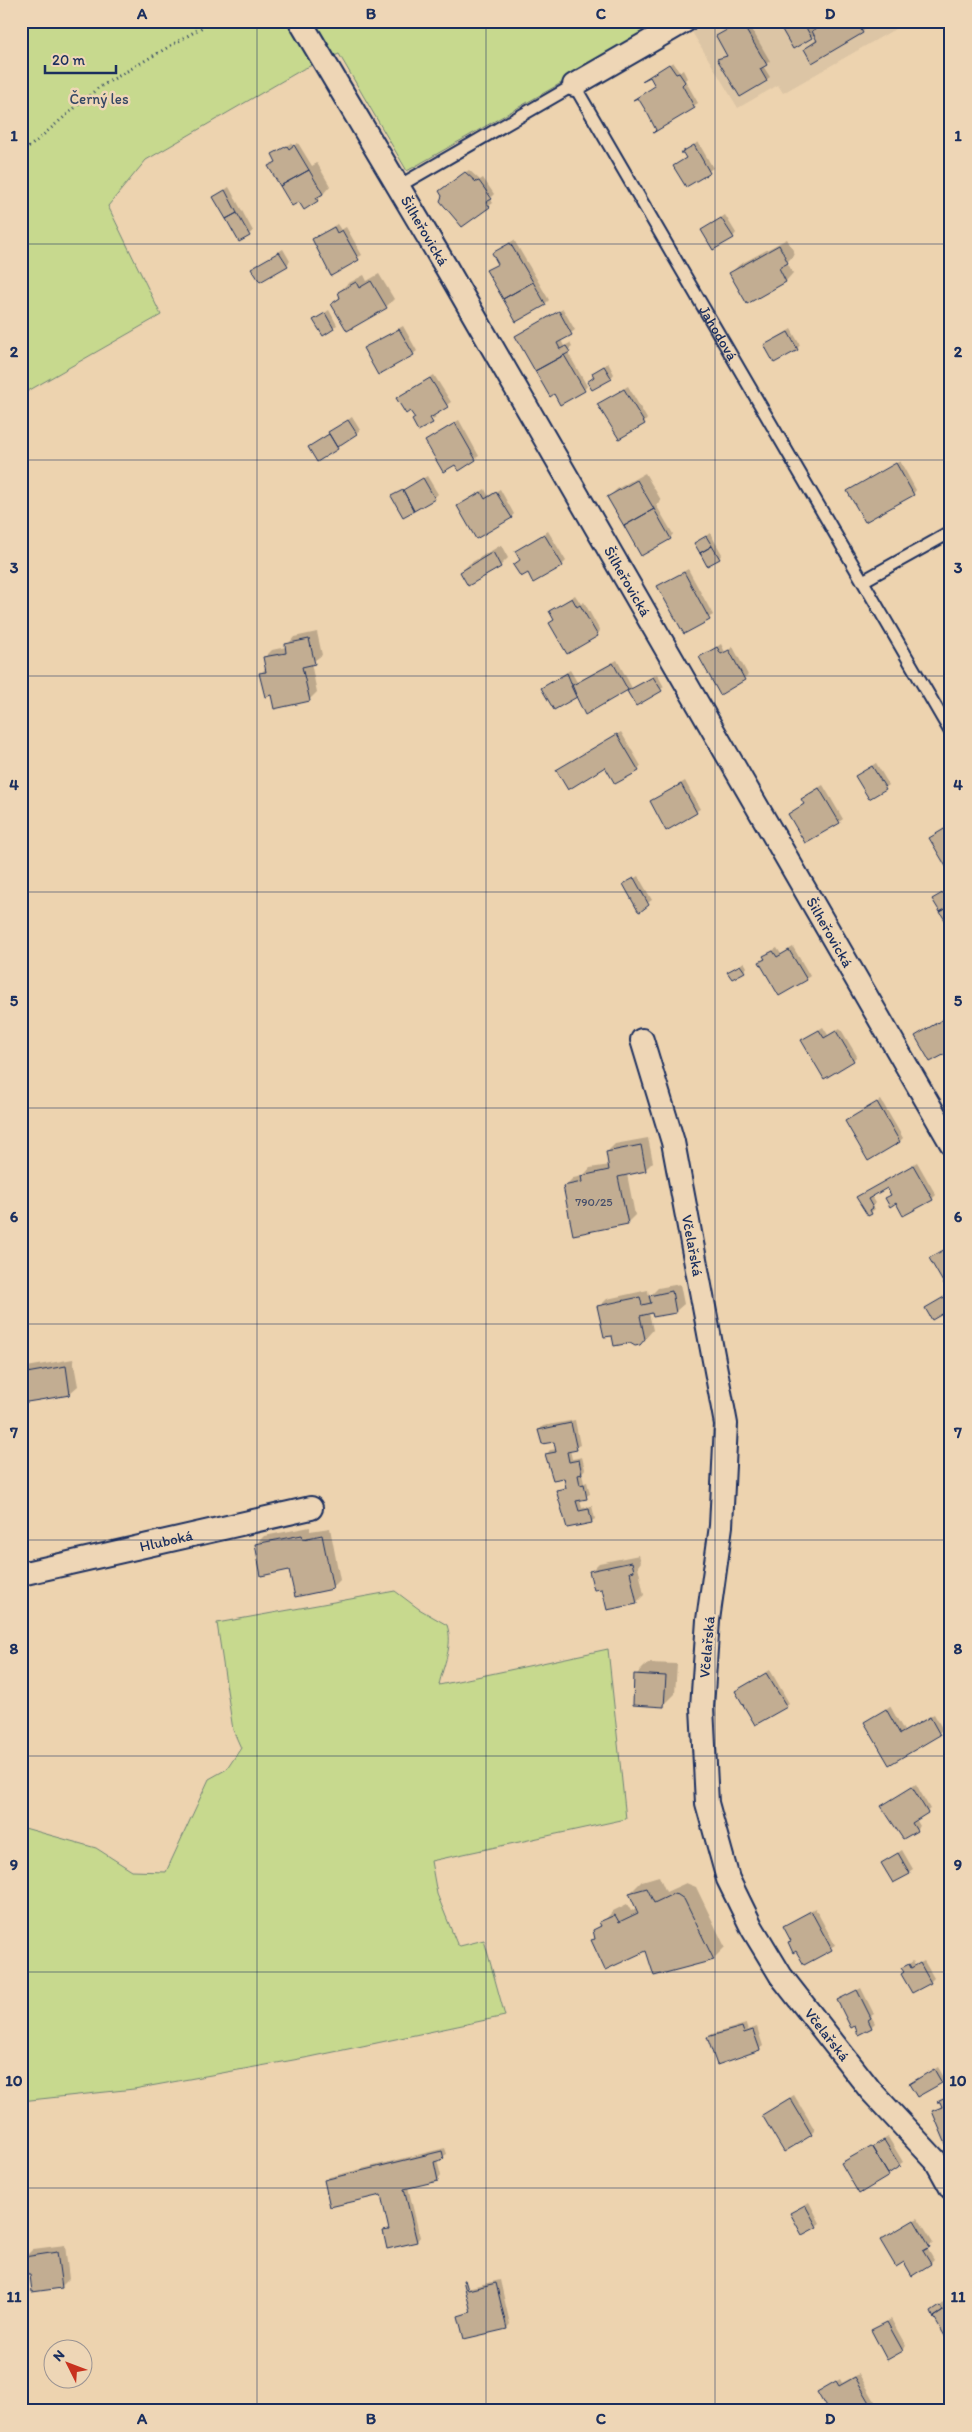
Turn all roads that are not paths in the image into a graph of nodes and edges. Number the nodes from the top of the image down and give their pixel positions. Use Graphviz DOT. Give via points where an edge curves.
graph roads {
  1 [pos="300,21"];
  2 [pos="685,21"];
  3 [pos="574,84"];
  4 [pos="399,186"];
  5 [pos="951,532"];
  6 [pos="863,581"];
  7 [pos="951,733"];
  8 [pos="642,1040"];
  9 [pos="951,1143"];
  10 [pos="311,1508"];
  11 [pos="21,1574"];
  12 [pos="951,2188"];
  1 -- 4 [label="street, Šilheřovická"];
  2 -- 3 [label="street"];
  3 -- 4 [label="lane"];
  3 -- 6 [label="lane, Jahodová"];
  4 -- 9 [label="street, Šilheřovická"];
  5 -- 6 [label="lane"];
  6 -- 7 [label="lane, Jahodová"];
  8 -- 12 [label="street, Včelařská" via="673,1142 726,1424 721,1526 708,1620 702,1707 707,1803 728,1879 781,1976 871,2092 936,2161"];
  10 -- 11 [label="street, Hluboká"];
}
